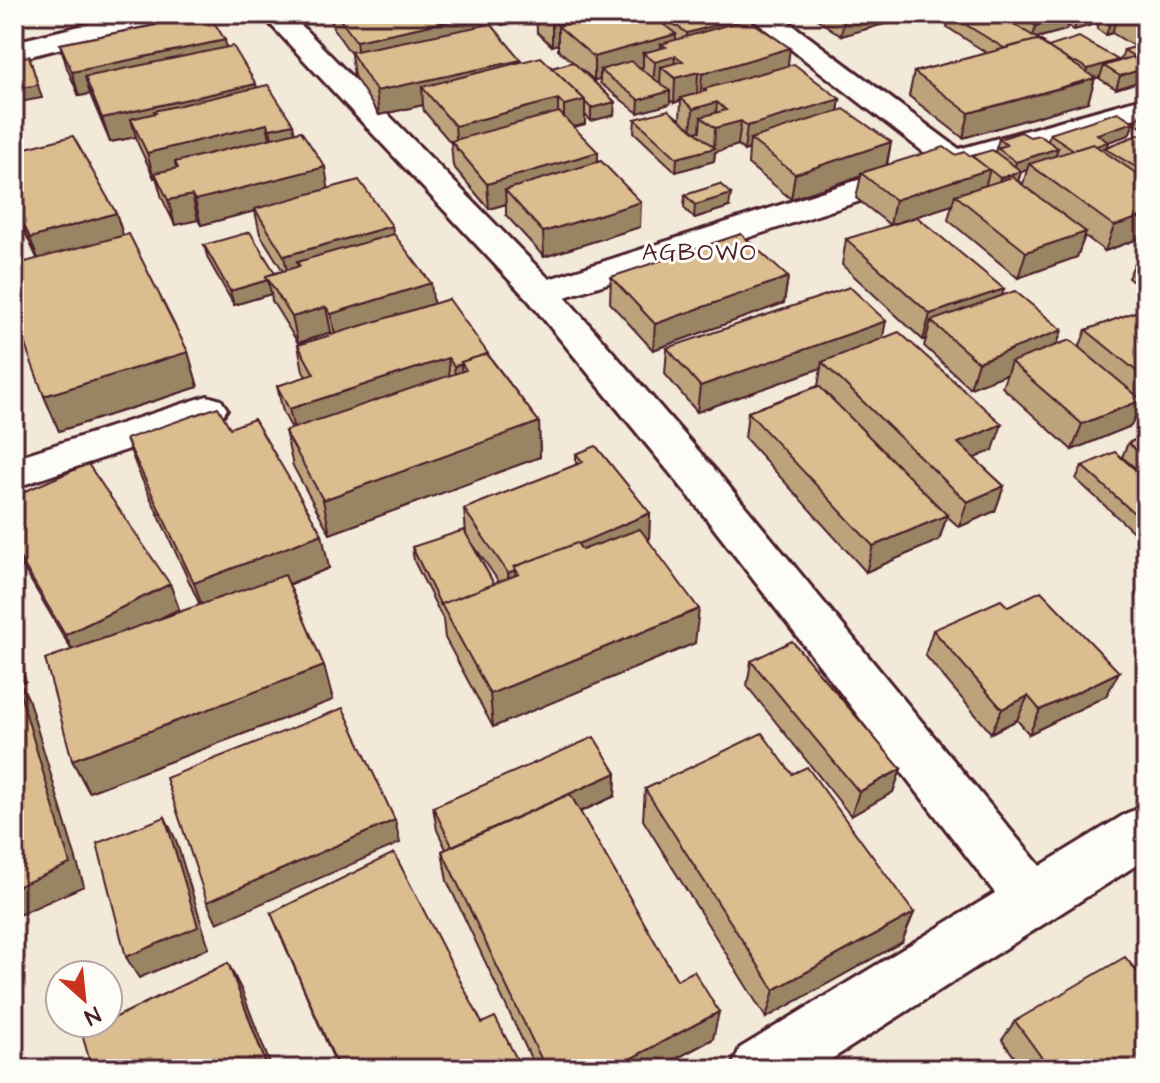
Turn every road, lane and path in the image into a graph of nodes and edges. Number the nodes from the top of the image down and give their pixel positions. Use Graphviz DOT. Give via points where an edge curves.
graph roads {
  1 [pos="164,14"];
  2 [pos="275,14"];
  3 [pos="760,14"];
  4 [pos="91,22"];
  5 [pos="14,51"];
  6 [pos="1146,106"];
  7 [pos="954,160"];
  8 [pos="542,293"];
  9 [pos="207,409"];
  10 [pos="14,473"];
  11 [pos="1146,830"];
  12 [pos="1034,901"];
  13 [pos="761,1069"];
  1 -- 4 [label="street"];
  2 -- 8 [label="street"];
  3 -- 7 [label="street"];
  4 -- 5 [label="street"];
  6 -- 7 [label="street"];
  7 -- 8 [label="street"];
  8 -- 12 [label="street" via="707,489"];
  9 -- 10 [label="street"];
  11 -- 12 [label="street"];
  12 -- 13 [label="street"];
}
